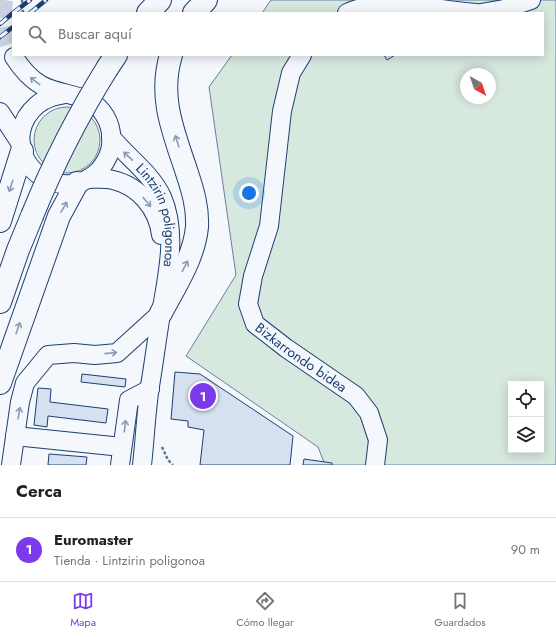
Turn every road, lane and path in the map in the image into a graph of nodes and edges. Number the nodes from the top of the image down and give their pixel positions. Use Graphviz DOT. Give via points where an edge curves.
graph roads {
  1 [pos="22,0"];
  2 [pos="160,0"];
  3 [pos="206,0"];
  4 [pos="531,0"];
  5 [pos="23,12"];
  6 [pos="149,12"];
  7 [pos="195,12"];
  8 [pos="348,12"];
  9 [pos="466,12"];
  10 [pos="486,12"];
  11 [pos="171,56"];
  12 [pos="301,56"];
  13 [pos="14,57"];
  14 [pos="112,61"];
  15 [pos="65,94"];
  16 [pos="0,112"];
  17 [pos="111,137"];
  18 [pos="21,148"];
  19 [pos="82,181"];
  20 [pos="0,221"];
  21 [pos="0,302"];
  22 [pos="162,310"];
  23 [pos="0,383"];
  24 [pos="150,389"];
  25 [pos="15,436"];
  26 [pos="122,447"];
  27 [pos="11,465"];
  28 [pos="120,465"];
  29 [pos="142,465"];
  30 [pos="375,465"];
  1 -- 5 [label="path"];
  2 -- 6 [label="main road"];
  3 -- 7 [label="main road"];
  4 -- 10 [label="street"];
  8 -- 9 [label="street" via="356,6 378,1 396,1"];
  22 -- 11 [label="main road, one-way" via="189,259 197,227 194,195 167,107 167,76"];
  12 -- 30 [label="street, Bizkarrondo bidea" via="291,73 282,110 270,226 253,276 248,304 255,324 356,396 369,413 378,440"];
  15 -- 13 [label="street, one-way" via="41,85 20,67"];
  14 -- 21 [label="main road, bridge" via="85,104 47,179"];
  15 -- 17 [label="street" via="88,99 97,106 107,120"];
  15 -- 18 [label="street" via="50,97 32,110 22,129"];
  16 -- 18 [label="street"];
  17 -- 19 [label="street" via="106,162 98,172"];
  22 -- 17 [label="street, Lintzirin poligonoa, one-way" via="171,242 166,207 162,196 148,176"];
  18 -- 19 [label="street" via="30,167 43,179 66,185"];
  18 -- 20 [label="main road, one-way"];
  19 -- 22 [label="street, Lintzirin poligonoa, one-way" via="113,180 124,184 135,190 152,208 159,224 162,241"];
  23 -- 19 [label="main road, one-way" via="59,216"];
  22 -- 24 [label="street, Lintzirin poligonoa"];
  25 -- 22 [label="street, one-way" via="25,383 48,355 118,353"];
  26 -- 24 [label="street, one-way" via="129,400"];
  24 -- 29 [label="street, Lintzirin poligonoa"];
  25 -- 26 [label="street"];
  25 -- 27 [label="street"];
  26 -- 28 [label="street"];
}
